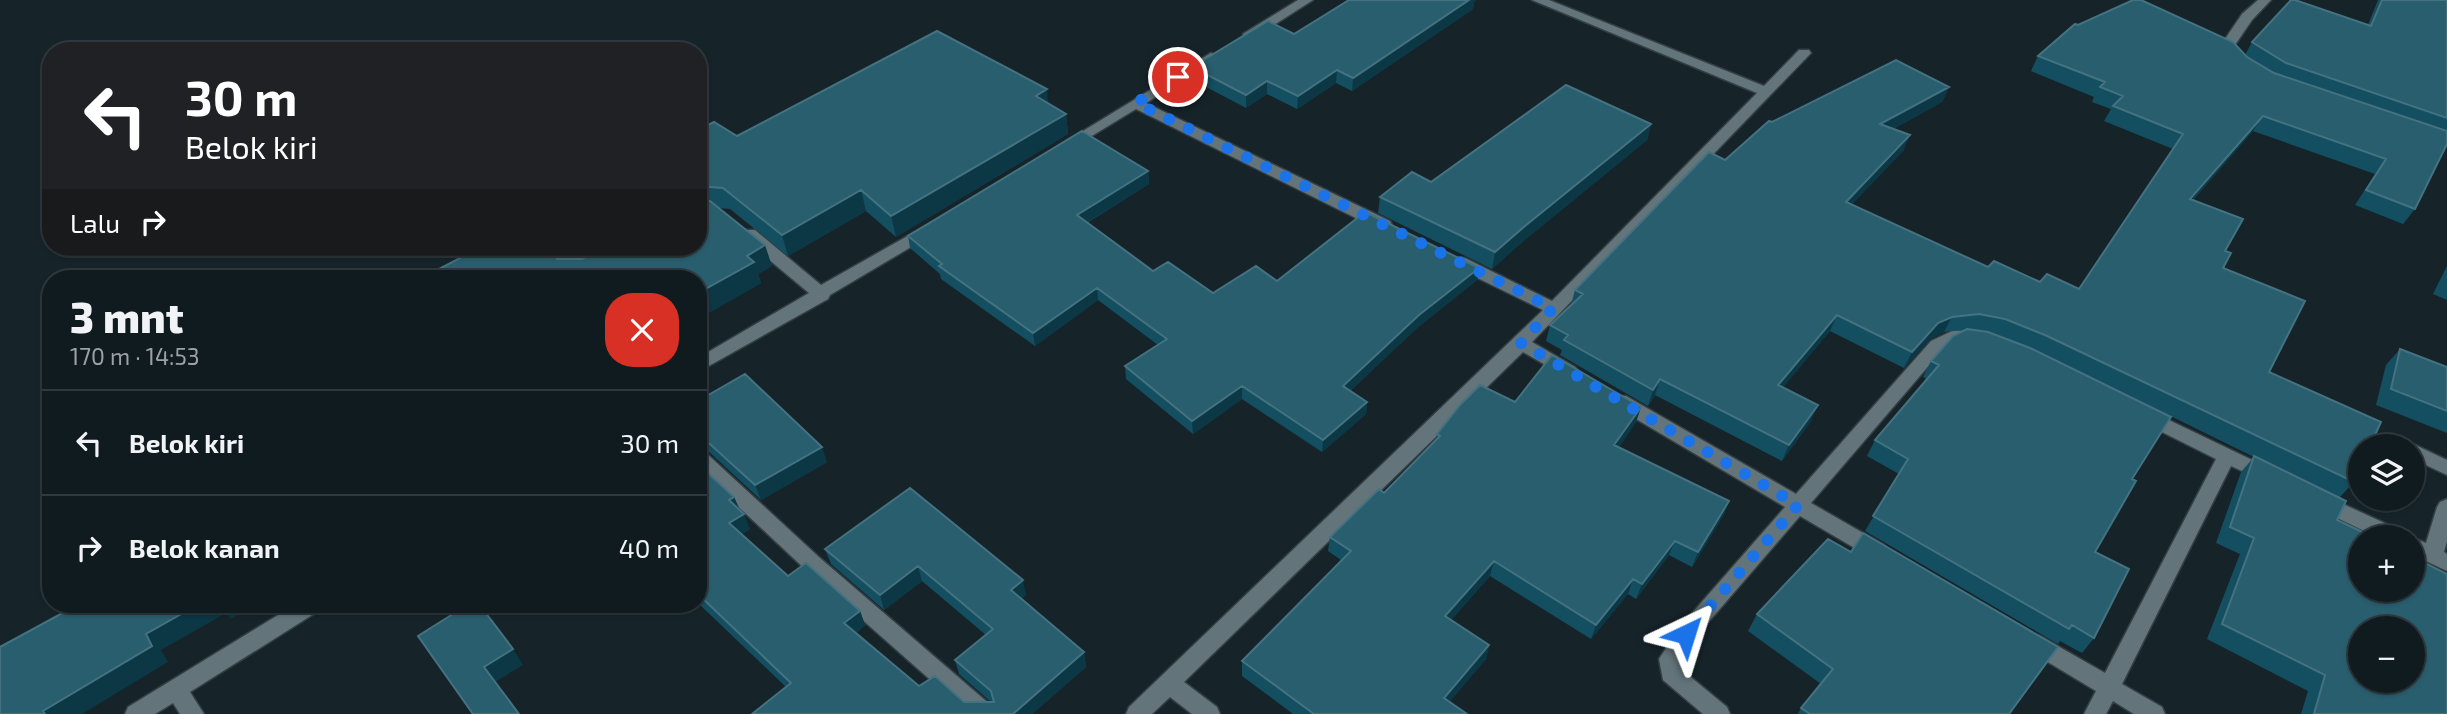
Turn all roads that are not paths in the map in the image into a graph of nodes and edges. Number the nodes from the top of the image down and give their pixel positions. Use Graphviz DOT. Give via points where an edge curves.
graph roads {
  1 [pos="1307,0"];
  2 [pos="1538,0"];
  3 [pos="2265,0"];
  4 [pos="1804,53"];
  5 [pos="2250,72"];
  6 [pos="1766,92"];
  7 [pos="1136,103"];
  8 [pos="1054,152"];
  9 [pos="732,222"];
  10 [pos="938,223"];
  11 [pos="1394,230"];
  12 [pos="1443,254"];
  13 [pos="822,295"];
  14 [pos="1553,308"];
  15 [pos="1521,343"];
  16 [pos="1996,345"];
  17 [pos="707,361"];
  18 [pos="1581,378"];
  19 [pos="1605,392"];
  20 [pos="2128,407"];
  21 [pos="2227,456"];
  22 [pos="2425,457"];
  23 [pos="707,465"];
  24 [pos="2447,468"];
  25 [pos="1798,505"];
  26 [pos="2447,507"];
  27 [pos="2370,525"];
  28 [pos="2440,559"];
  29 [pos="1894,561"];
  30 [pos="298,613"];
  31 [pos="2014,631"];
  32 [pos="1170,684"];
  33 [pos="2110,687"];
  34 [pos="176,689"];
  35 [pos="135,714"];
  36 [pos="193,714"];
  37 [pos="985,714"];
  38 [pos="1137,714"];
  39 [pos="1209,714"];
  40 [pos="1719,714"];
  41 [pos="2095,714"];
  42 [pos="2154,714"];
  1 -- 7 [label="street"];
  2 -- 6 [label="street"];
  3 -- 5 [label="street" via="2228,45 2233,57"];
  4 -- 6 [label="street"];
  6 -- 14 [label="street"];
  7 -- 8 [label="street"];
  7 -- 11 [label="street"];
  9 -- 13 [label="street"];
  10 -- 13 [label="street"];
  12 -- 14 [label="street"];
  13 -- 17 [label="street"];
  14 -- 15 [label="street"];
  15 -- 18 [label="street"];
  15 -- 32 [label="street"];
  16 -- 25 [label="street" via="1967,336 1944,339"];
  19 -- 25 [label="street"];
  20 -- 21 [label="street"];
  21 -- 27 [label="street"];
  21 -- 33 [label="street"];
  22 -- 24 [label="street"];
  23 -- 37 [label="street"];
  25 -- 29 [label="street"];
  25 -- 40 [label="street" via="1686,634 1670,659 1671,673"];
  26 -- 28 [label="street"];
  30 -- 34 [label="street"];
  31 -- 33 [label="street"];
  32 -- 38 [label="street"];
  32 -- 39 [label="street"];
  33 -- 41 [label="street"];
  33 -- 42 [label="street"];
  34 -- 35 [label="street"];
  34 -- 36 [label="street"];
}
